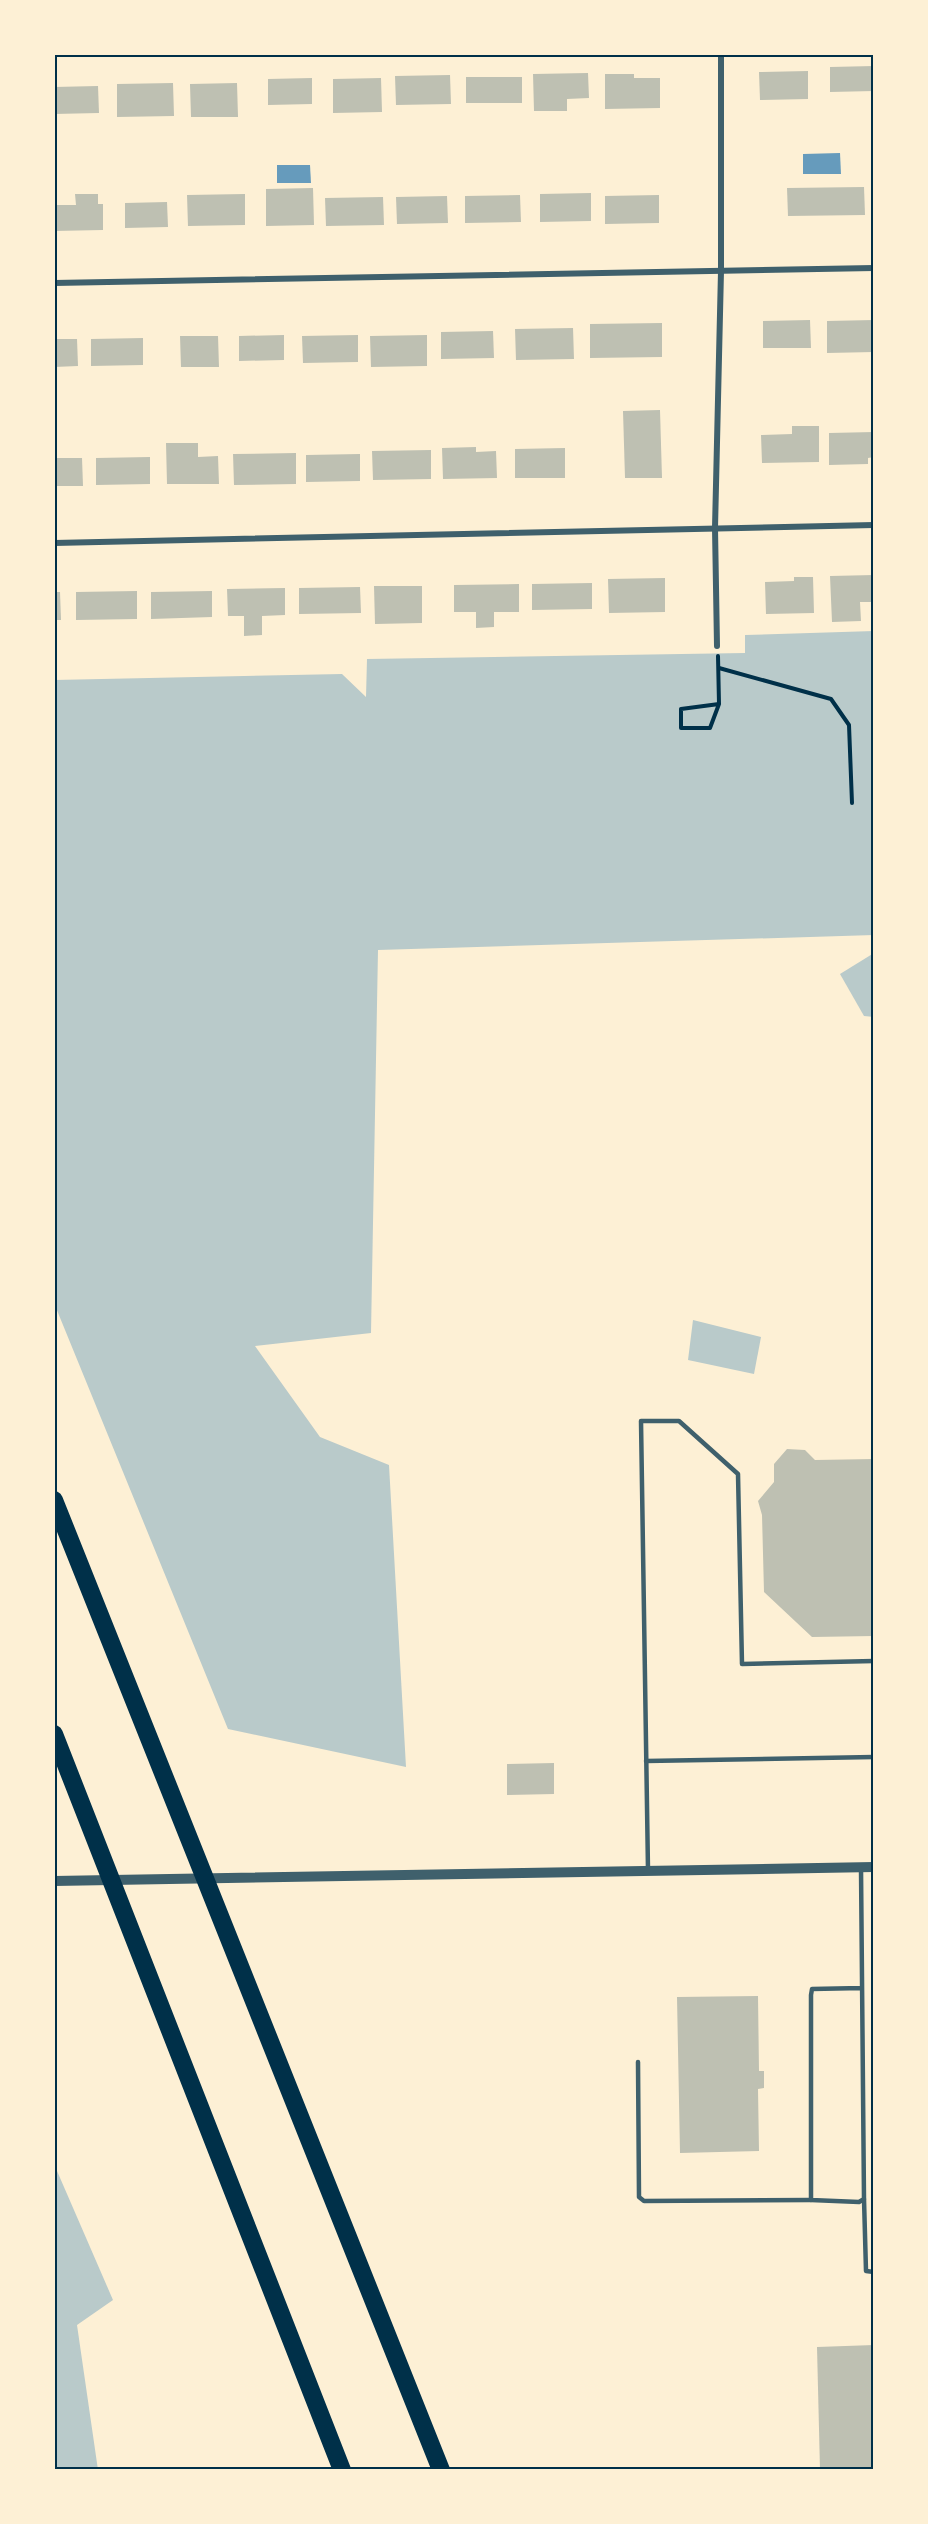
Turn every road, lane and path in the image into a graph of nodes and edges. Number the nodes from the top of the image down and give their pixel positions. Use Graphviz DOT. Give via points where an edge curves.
graph roads {
  1 [pos="721,54"];
  2 [pos="874,268"];
  3 [pos="721,270"];
  4 [pos="54,283"];
  5 [pos="874,525"];
  6 [pos="714,528"];
  7 [pos="54,543"];
  8 [pos="717,646"];
  9 [pos="719,668"];
  10 [pos="719,704"];
  11 [pos="852,803"];
  12 [pos="54,1500"];
  13 [pos="874,1661"];
  14 [pos="54,1734"];
  15 [pos="874,1757"];
  16 [pos="646,1761"];
  17 [pos="861,1867"];
  18 [pos="874,1867"];
  19 [pos="648,1871"];
  20 [pos="54,1881"];
  21 [pos="862,1988"];
  22 [pos="638,2062"];
  23 [pos="864,2199"];
  24 [pos="811,2200"];
  25 [pos="874,2272"];
  26 [pos="342,2470"];
  27 [pos="441,2470"];
  1 -- 3 [label="street"];
  2 -- 3 [label="street"];
  3 -- 4 [label="street"];
  3 -- 6 [label="street"];
  5 -- 6 [label="street"];
  6 -- 7 [label="street"];
  6 -- 8 [label="street"];
  8 -- 9 [label="path"];
  9 -- 10 [label="path"];
  9 -- 11 [label="path" via="831,699 849,725"];
  10 -- 10 [label="path" via="710,728 681,728 681,709"];
  12 -- 27 [label="highway"];
  13 -- 16 [label="lane" via="742,1664 738,1474 680,1421 641,1421"];
  14 -- 26 [label="highway"];
  15 -- 16 [label="lane"];
  16 -- 19 [label="lane"];
  17 -- 18 [label="street"];
  17 -- 19 [label="street"];
  17 -- 21 [label="lane"];
  19 -- 20 [label="street"];
  21 -- 23 [label="lane"];
  21 -- 24 [label="lane" via="812,1989"];
  22 -- 24 [label="lane" via="639,2197 644,2201"];
  23 -- 24 [label="lane"];
  23 -- 25 [label="lane" via="866,2271"];
}
